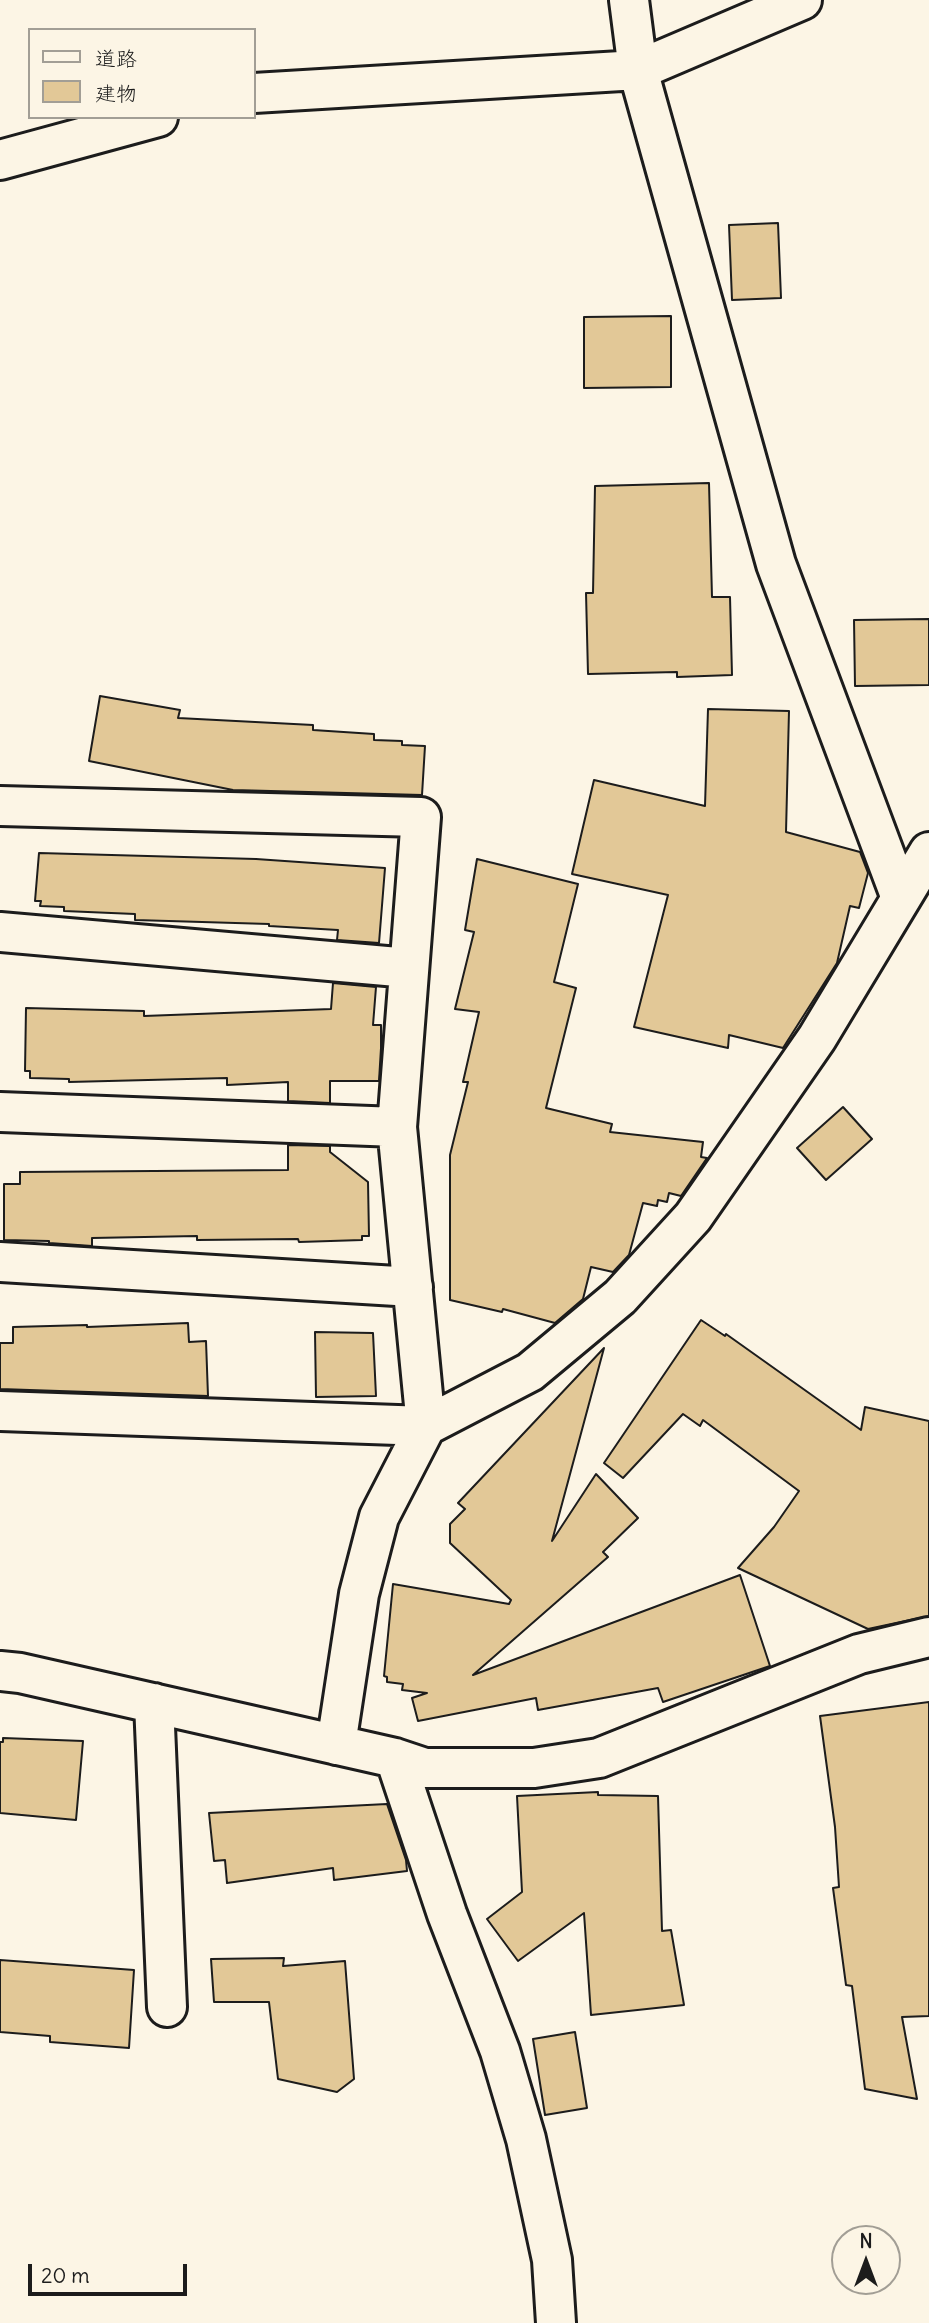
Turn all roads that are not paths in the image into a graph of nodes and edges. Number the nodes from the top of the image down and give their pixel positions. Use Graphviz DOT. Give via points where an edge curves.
graph roads {
  1 [pos="629,0"];
  2 [pos="802,0"];
  3 [pos="638,70"];
  4 [pos="256,93"];
  5 [pos="151,119"];
  6 [pos="0,160"];
  7 [pos="0,806"];
  8 [pos="929,852"];
  9 [pos="901,898"];
  10 [pos="0,932"];
  11 [pos="409,968"];
  12 [pos="0,1112"];
  13 [pos="397,1126"];
  14 [pos="0,1262"];
  15 [pos="413,1287"];
  16 [pos="0,1412"];
  17 [pos="426,1426"];
  18 [pos="929,1637"];
  19 [pos="0,1671"];
  20 [pos="154,1703"];
  21 [pos="336,1745"];
  22 [pos="395,1758"];
  23 [pos="167,2007"];
  24 [pos="556,2323"];
  1 -- 3 [label="street"];
  2 -- 3 [label="street"];
  3 -- 4 [label="street"];
  3 -- 9 [label="street" via="776,564"];
  5 -- 6 [label="street"];
  7 -- 11 [label="street" via="421,817"];
  8 -- 9 [label="street"];
  9 -- 17 [label="street" via="817,1038 693,1217 620,1297 530,1372"];
  10 -- 11 [label="street"];
  11 -- 13 [label="street"];
  12 -- 13 [label="street"];
  13 -- 15 [label="street"];
  14 -- 15 [label="street"];
  15 -- 17 [label="street"];
  16 -- 17 [label="street"];
  17 -- 21 [label="street" via="379,1517 359,1594"];
  18 -- 22 [label="street" via="859,1654 599,1758 534,1768 425,1768"];
  19 -- 20 [label="street"];
  20 -- 21 [label="street"];
  20 -- 23 [label="street"];
  21 -- 22 [label="street"];
  22 -- 24 [label="street" via="447,1914 500,2051 526,2139 552,2260"];
}
